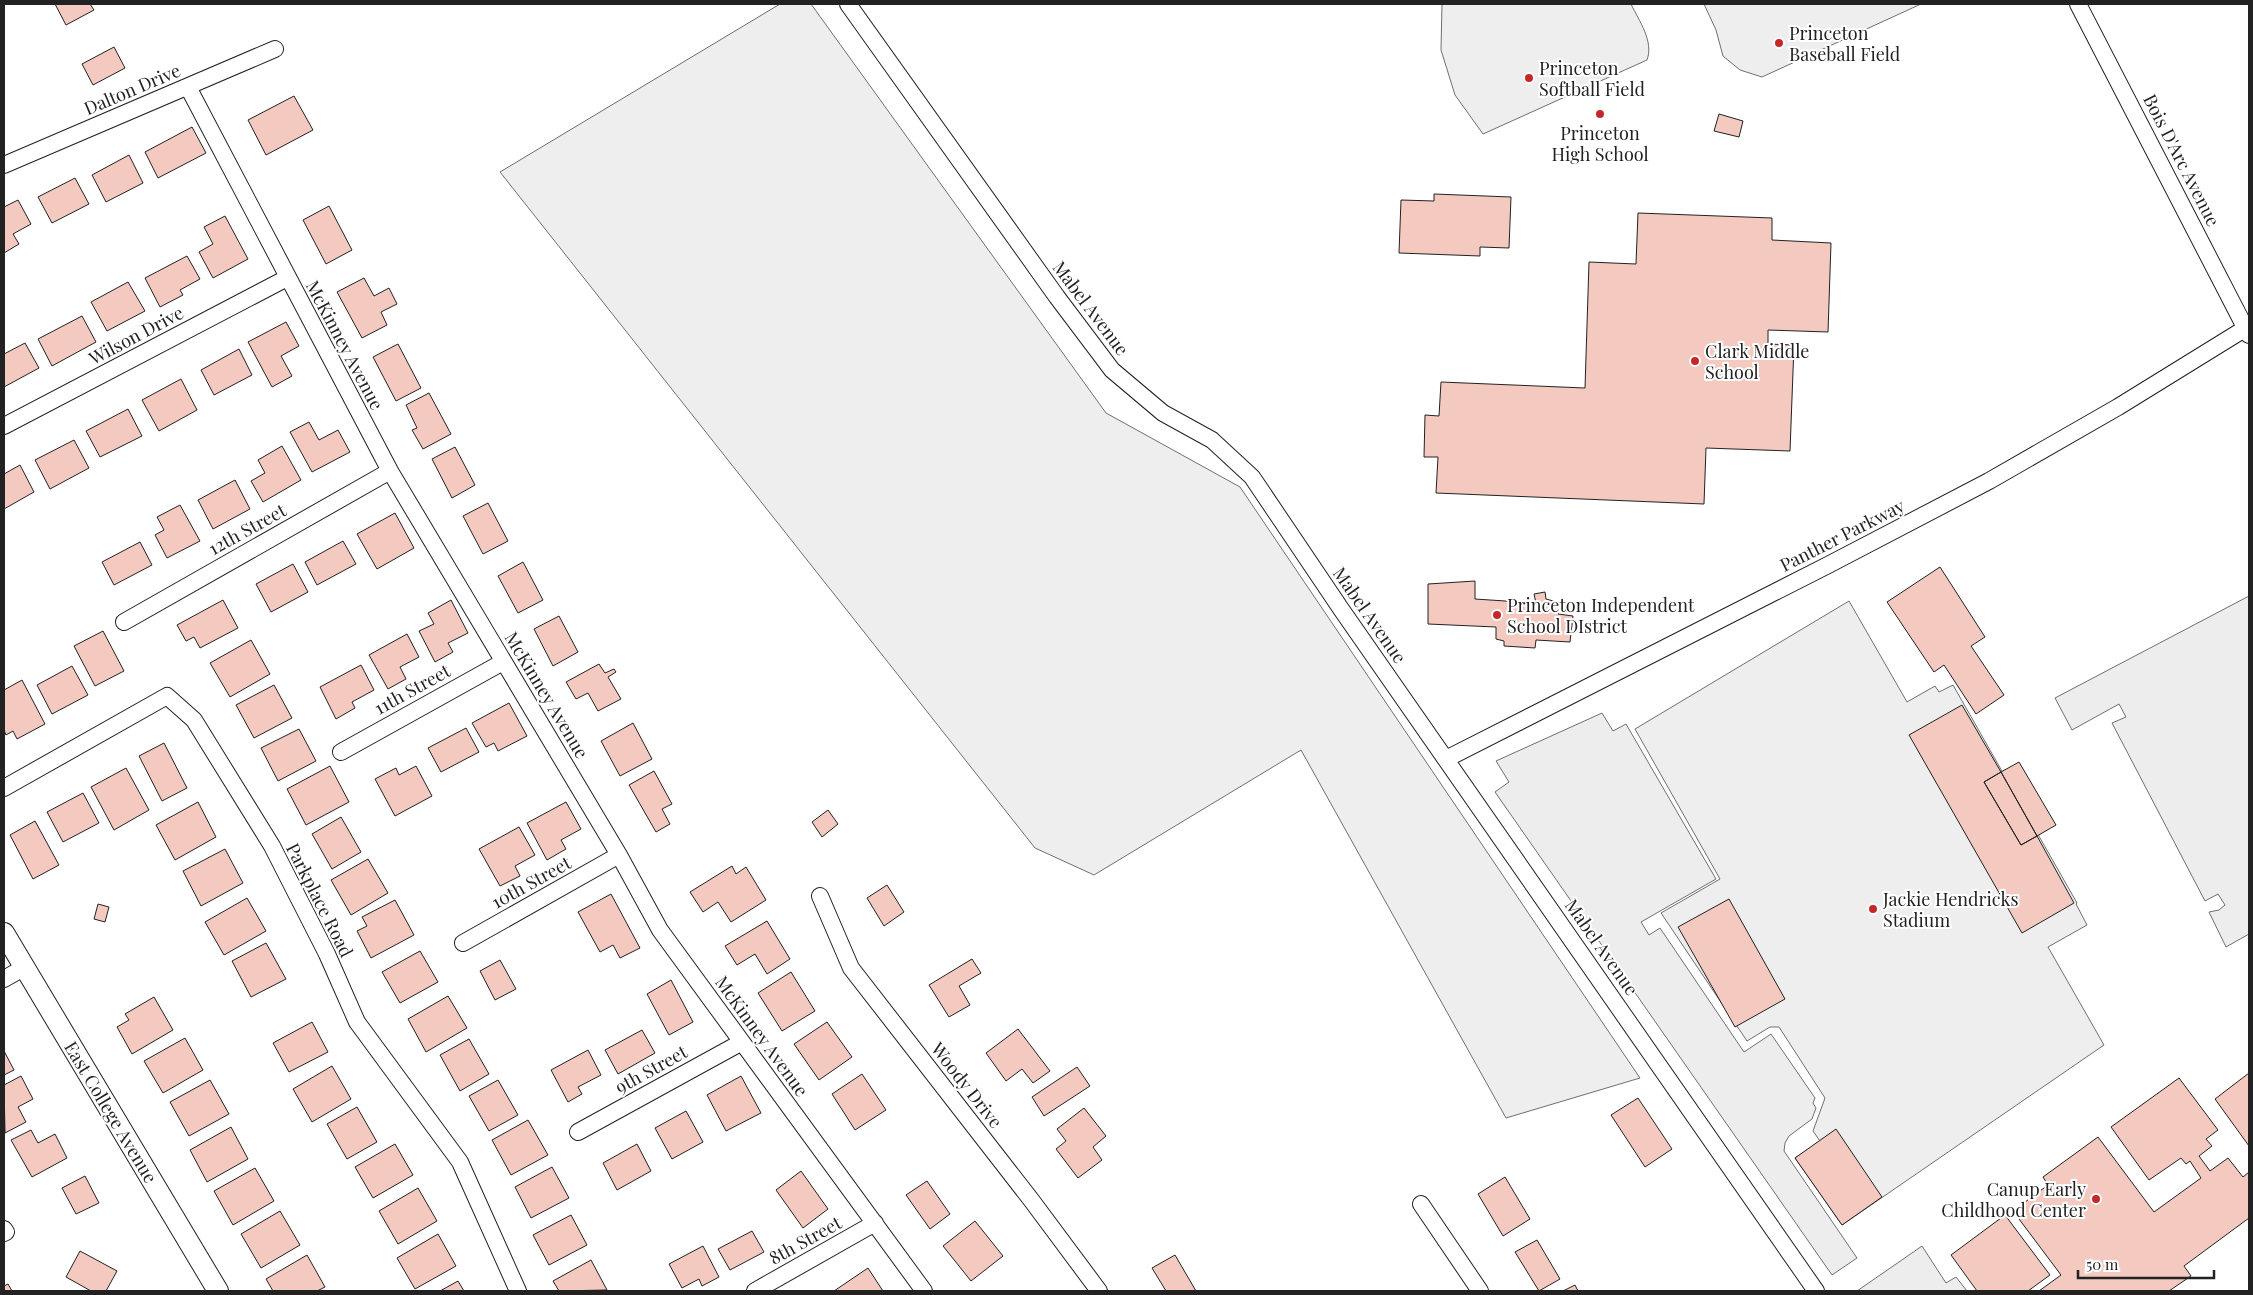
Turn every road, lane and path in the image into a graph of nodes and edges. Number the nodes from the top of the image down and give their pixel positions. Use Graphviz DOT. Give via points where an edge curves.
graph roads {
  1 [pos="848,4"];
  2 [pos="2078,4"];
  3 [pos="275,49"];
  4 [pos="188,87"];
  5 [pos="4,164"];
  6 [pos="287,278"];
  7 [pos="2247,332"];
  8 [pos="4,426"];
  9 [pos="390,472"];
  10 [pos="124,622"];
  11 [pos="503,662"];
  12 [pos="341,752"];
  13 [pos="1446,759"];
  14 [pos="4,788"];
  15 [pos="619,855"];
  16 [pos="820,896"];
  17 [pos="4,933"];
  18 [pos="462,943"];
  19 [pos="25,967"];
  20 [pos="4,979"];
  21 [pos="742,1042"];
  22 [pos="578,1132"];
  23 [pos="1421,1204"];
  24 [pos="875,1223"];
  25 [pos="218,1291"];
  26 [pos="518,1291"];
  27 [pos="754,1291"];
  28 [pos="924,1291"];
  29 [pos="1099,1291"];
  30 [pos="1480,1291"];
  31 [pos="1816,1291"];
  1 -- 13 [label="street, Mabel Avenue" via="1112,370 1163,413 1212,440 1252,477"];
  2 -- 7 [label="street, Bois D'Arc Avenue"];
  3 -- 4 [label="street, Dalton Drive"];
  4 -- 5 [label="street, Dalton Drive"];
  4 -- 6 [label="street, McKinney Avenue"];
  6 -- 8 [label="street, Wilson Drive"];
  6 -- 9 [label="street, McKinney Avenue"];
  7 -- 13 [label="street, Panther Parkway" via="1981,485"];
  9 -- 10 [label="street, 12th Street"];
  9 -- 11 [label="street, McKinney Avenue"];
  11 -- 12 [label="street, 11th Street"];
  11 -- 15 [label="street, McKinney Avenue"];
  13 -- 31 [label="street, Mabel Avenue"];
  14 -- 26 [label="street, Parkplace Road" via="167,696 194,720 272,846 357,1022 460,1162"];
  15 -- 18 [label="street, 10th Street"];
  15 -- 21 [label="street, McKinney Avenue" via="660,930"];
  16 -- 29 [label="street, Woody Drive" via="851,968"];
  17 -- 19 [label="street, East College Avenue"];
  19 -- 20 [label="street"];
  19 -- 25 [label="street, East College Avenue"];
  21 -- 22 [label="street, 9th Street"];
  21 -- 24 [label="street, McKinney Avenue"];
  23 -- 30 [label="street"];
  24 -- 27 [label="street, 8th Street"];
  24 -- 28 [label="street, McKinney Avenue"];
}
